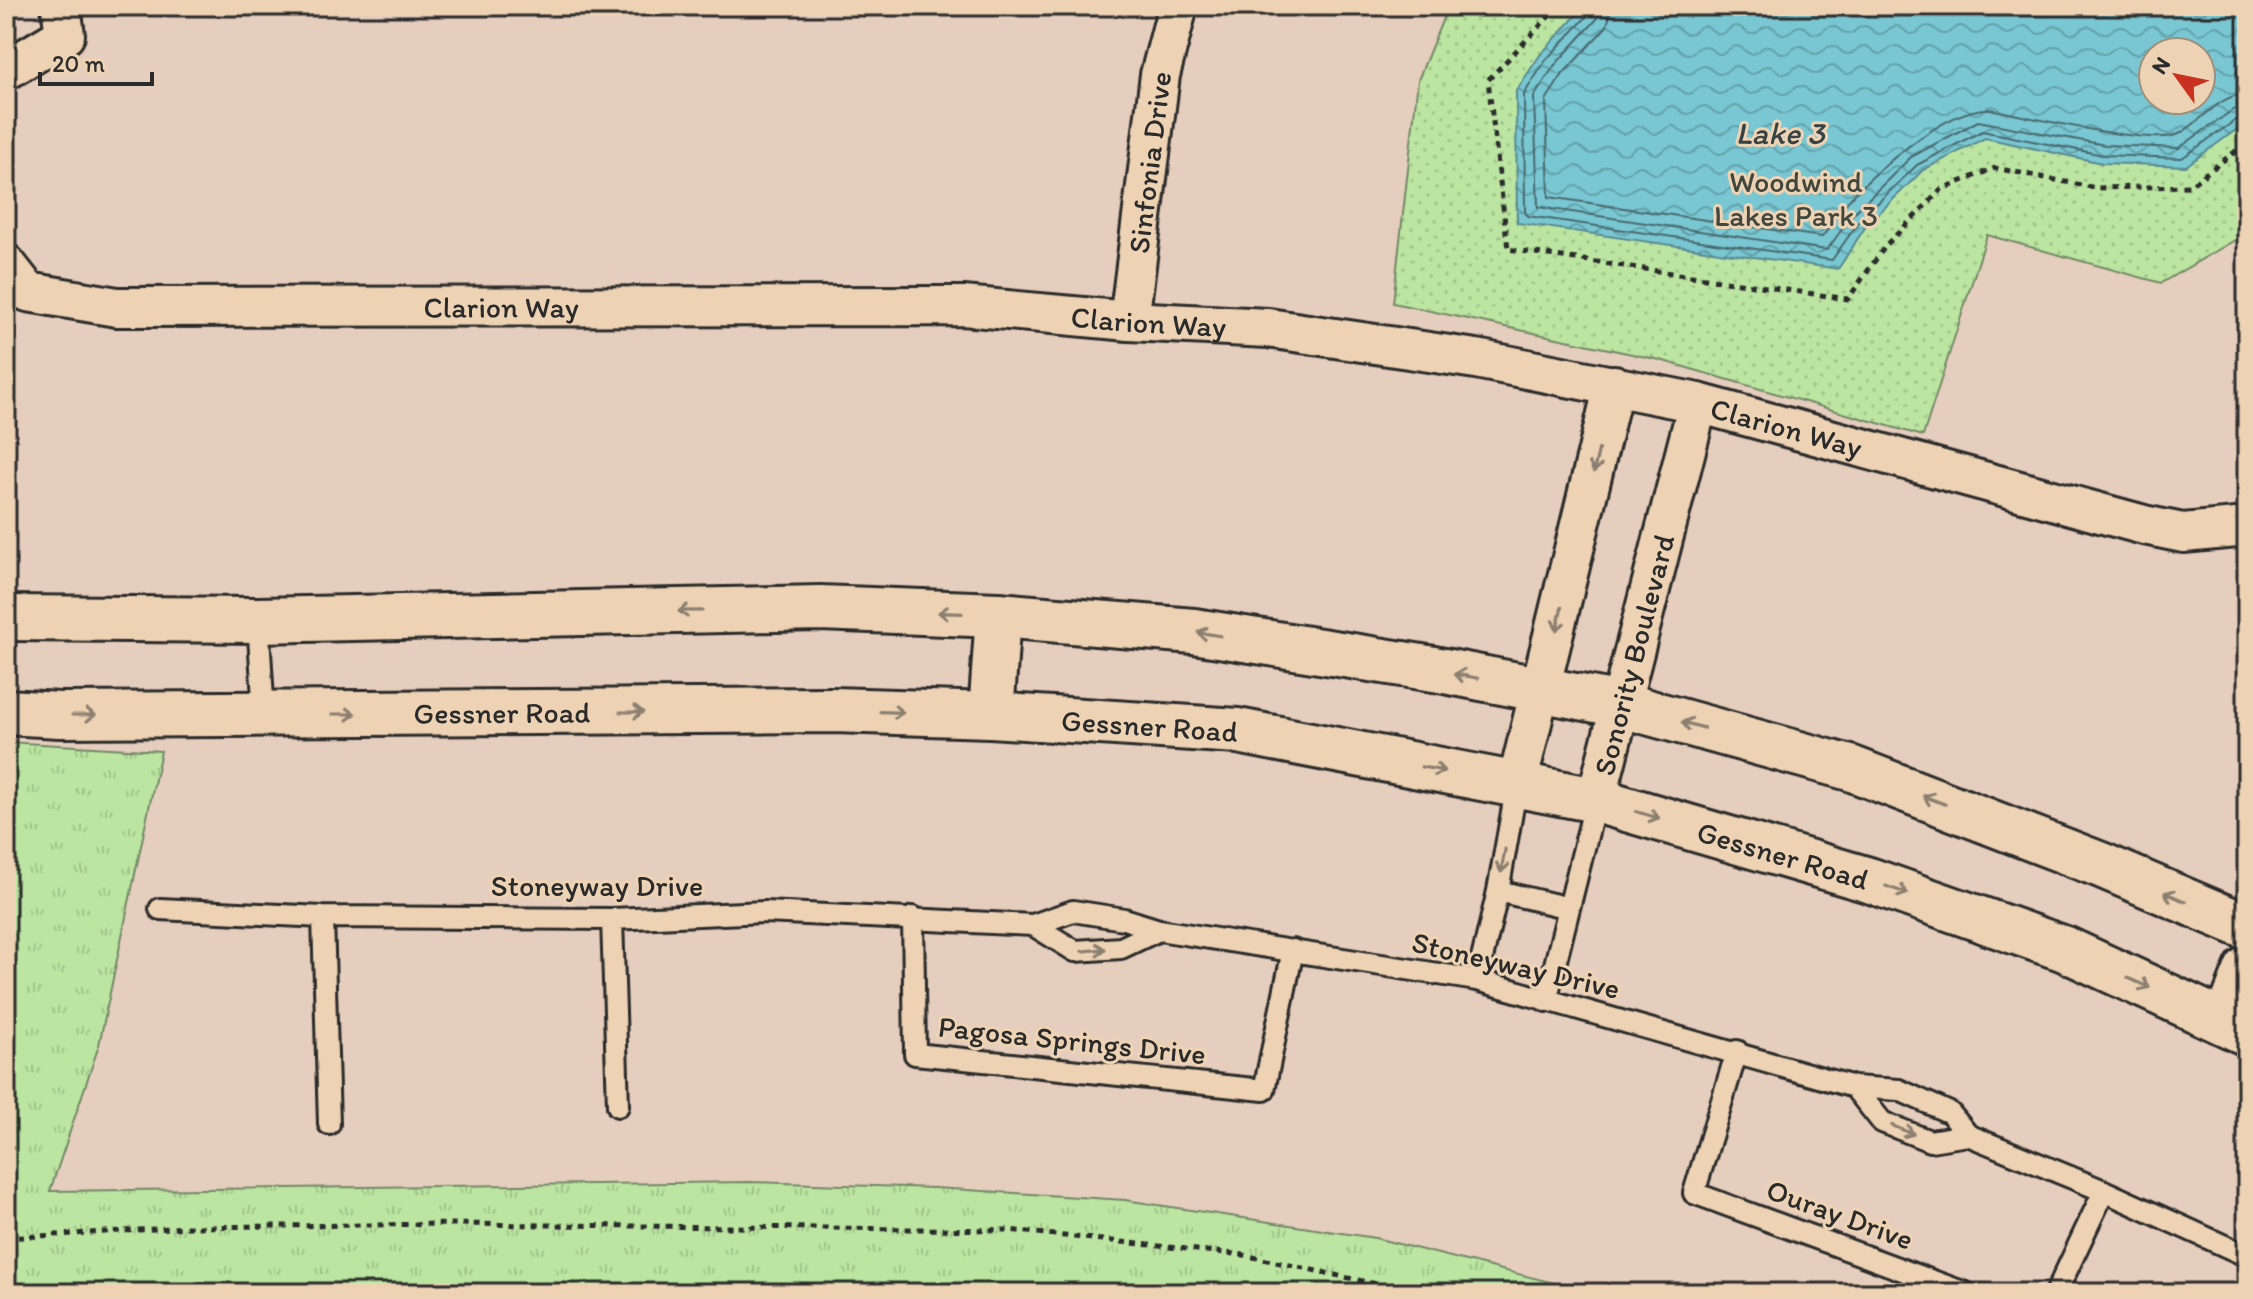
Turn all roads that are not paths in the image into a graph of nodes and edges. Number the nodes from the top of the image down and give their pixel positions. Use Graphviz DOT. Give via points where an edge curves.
graph roads {
  1 [pos="61,6"];
  2 [pos="1178,6"];
  3 [pos="7,74"];
  4 [pos="17,278"];
  5 [pos="1129,321"];
  6 [pos="1614,385"];
  7 [pos="1698,403"];
  8 [pos="2247,527"];
  9 [pos="998,615"];
  10 [pos="6,618"];
  11 [pos="258,620"];
  12 [pos="1542,691"];
  13 [pos="1622,705"];
  14 [pos="6,712"];
  15 [pos="264,715"];
  16 [pos="991,715"];
  17 [pos="1517,784"];
  18 [pos="1596,800"];
  19 [pos="1498,891"];
  20 [pos="1569,908"];
  21 [pos="160,909"];
  22 [pos="323,917"];
  23 [pos="913,917"];
  24 [pos="612,919"];
  25 [pos="1033,925"];
  26 [pos="2247,927"];
  27 [pos="1159,930"];
  28 [pos="1293,950"];
  29 [pos="2247,969"];
  30 [pos="1477,980"];
  31 [pos="1546,1001"];
  32 [pos="2236,1027"];
  33 [pos="1737,1051"];
  34 [pos="1854,1087"];
  35 [pos="618,1106"];
  36 [pos="329,1124"];
  37 [pos="1968,1135"];
  38 [pos="2104,1191"];
  39 [pos="2247,1256"];
  40 [pos="1965,1293"];
  41 [pos="2056,1293"];
  1 -- 3 [label="street" via="65,35"];
  2 -- 5 [label="street, Sinfonia Drive" via="1160,75"];
  4 -- 5 [label="street, Clarion Way" via="117,307 963,306"];
  5 -- 6 [label="street, Clarion Way" via="1268,328"];
  6 -- 7 [label="street, Clarion Way"];
  6 -- 12 [label="street, one-way"];
  7 -- 8 [label="street, Clarion Way" via="2144,525 2183,533"];
  7 -- 13 [label="street, Sonority Boulevard"];
  9 -- 11 [label="main road, one-way" via="820,608"];
  12 -- 9 [label="main road, one-way" via="1194,631"];
  9 -- 16 [label="main road"];
  10 -- 11 [label="main road"];
  11 -- 15 [label="lane"];
  12 -- 13 [label="main road"];
  12 -- 17 [label="street"];
  13 -- 18 [label="street, Sonority Boulevard"];
  26 -- 13 [label="main road, one-way" via="1850,768"];
  14 -- 15 [label="main road, Gessner Road, one-way"];
  15 -- 16 [label="main road, Gessner Road, one-way" via="833,710"];
  16 -- 17 [label="main road, Gessner Road, one-way" via="1238,731"];
  17 -- 18 [label="main road, Gessner Road"];
  17 -- 19 [label="lane, one-way"];
  18 -- 20 [label="lane, Sonority Boulevard"];
  18 -- 32 [label="main road, Gessner Road, one-way" via="1869,880 2051,944"];
  19 -- 20 [label="lane"];
  19 -- 30 [label="lane"];
  20 -- 31 [label="lane, Sonority Boulevard"];
  21 -- 22 [label="lane, Stoneyway Drive"];
  22 -- 24 [label="lane, Stoneyway Drive"];
  22 -- 36 [label="lane"];
  23 -- 24 [label="lane, Stoneyway Drive" via="765,912"];
  23 -- 25 [label="lane, Stoneyway Drive"];
  23 -- 28 [label="lane, Pagosa Springs Drive" via="915,1054 1264,1090"];
  24 -- 35 [label="lane"];
  25 -- 27 [label="lane, Stoneyway Drive" via="1073,911"];
  25 -- 27 [label="lane, Stoneyway Drive, one-way" via="1075,951 1121,948"];
  27 -- 28 [label="lane, Stoneyway Drive"];
  28 -- 30 [label="lane, Stoneyway Drive"];
  29 -- 32 [label="main road"];
  30 -- 31 [label="lane, Stoneyway Drive"];
  31 -- 33 [label="lane, Stoneyway Drive"];
  33 -- 34 [label="lane, Stoneyway Drive"];
  33 -- 40 [label="lane, Ouray Drive" via="1694,1193"];
  34 -- 37 [label="lane, Stoneyway Drive" via="1899,1090 1950,1113"];
  34 -- 37 [label="lane, one-way" via="1882,1122 1930,1141"];
  37 -- 38 [label="lane, Stoneyway Drive"];
  38 -- 39 [label="lane, Stoneyway Drive"];
  38 -- 41 [label="lane"];
}
